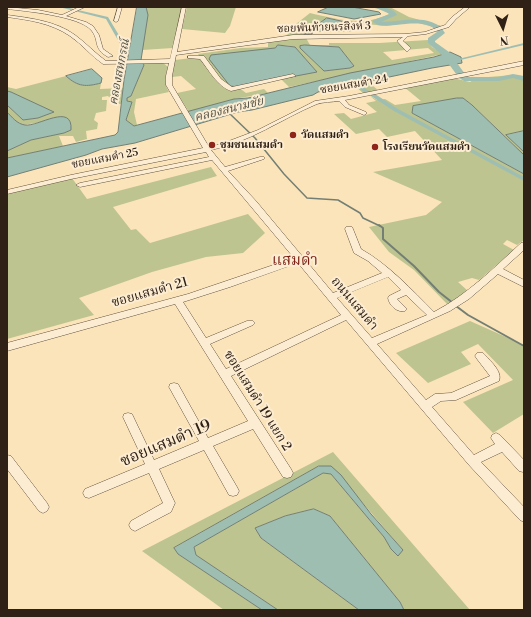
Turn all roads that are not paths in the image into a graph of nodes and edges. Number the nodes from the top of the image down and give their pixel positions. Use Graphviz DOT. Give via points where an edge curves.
graph roads {
  1 [pos="13,7"];
  2 [pos="120,7"];
  3 [pos="184,7"];
  4 [pos="468,7"];
  5 [pos="23,8"];
  6 [pos="80,8"];
  7 [pos="66,12"];
  8 [pos="7,16"];
  9 [pos="116,21"];
  10 [pos="44,23"];
  11 [pos="405,35"];
  12 [pos="406,50"];
  13 [pos="110,56"];
  14 [pos="173,58"];
  15 [pos="524,63"];
  16 [pos="293,76"];
  17 [pos="340,99"];
  18 [pos="364,113"];
  19 [pos="207,150"];
  20 [pos="213,158"];
  21 [pos="262,158"];
  22 [pos="223,170"];
  23 [pos="80,185"];
  24 [pos="7,192"];
  25 [pos="348,229"];
  26 [pos="524,245"];
  27 [pos="299,259"];
  28 [pos="498,270"];
  29 [pos="388,274"];
  30 [pos="524,284"];
  31 [pos="408,291"];
  32 [pos="331,297"];
  33 [pos="177,300"];
  34 [pos="402,309"];
  35 [pos="347,316"];
  36 [pos="433,316"];
  37 [pos="250,323"];
  38 [pos="204,343"];
  39 [pos="370,343"];
  40 [pos="7,347"];
  41 [pos="480,356"];
  42 [pos="224,375"];
  43 [pos="174,387"];
  44 [pos="425,406"];
  45 [pos="128,417"];
  46 [pos="255,423"];
  47 [pos="205,444"];
  48 [pos="7,460"];
  49 [pos="473,461"];
  50 [pos="152,467"];
  51 [pos="523,467"];
  52 [pos="287,473"];
  53 [pos="233,491"];
  54 [pos="89,493"];
  55 [pos="43,507"];
  56 [pos="524,516"];
  57 [pos="135,525"];
  1 -- 5 [label="street" via="7,8"];
  2 -- 9 [label="street"];
  3 -- 14 [label="street, ถนนแสมดำ"];
  4 -- 11 [label="street, ซอยพันท้ายนรสิงห์ 3" via="444,27"];
  5 -- 7 [label="street"];
  6 -- 7 [label="street"];
  7 -- 10 [label="street"];
  7 -- 13 [label="street" via="92,28 99,49"];
  8 -- 10 [label="street"];
  10 -- 14 [label="street" via="70,34 98,58 112,64"];
  11 -- 12 [label="street" via="406,37 400,40 408,48"];
  11 -- 14 [label="street, ซอยพันท้ายนรสิงห์ 3" via="293,38"];
  14 -- 16 [label="street" via="202,57 231,89"];
  14 -- 19 [label="street, ถนนแสมดำ" via="170,85"];
  15 -- 17 [label="street, ซอยแสมดำ 24"];
  17 -- 18 [label="street" via="347,106"];
  17 -- 19 [label="street, ซอยแสมดำ 24" via="317,102 250,135"];
  19 -- 20 [label="street, ถนนแสมดำ"];
  19 -- 24 [label="street, ซอยแสมดำ 25" via="78,175"];
  20 -- 22 [label="street, ถนนแสมดำ"];
  20 -- 23 [label="street"];
  21 -- 22 [label="street"];
  22 -- 27 [label="street, ถนนแสมดำ"];
  25 -- 29 [label="street" via="357,251"];
  26 -- 28 [label="street"];
  27 -- 32 [label="street, ถนนแสมดำ"];
  27 -- 33 [label="street, ซอยแสมดำ 21"];
  28 -- 30 [label="street"];
  28 -- 36 [label="street" via="454,305"];
  29 -- 31 [label="street"];
  29 -- 32 [label="street"];
  31 -- 34 [label="street" via="392,298"];
  31 -- 36 [label="street"];
  32 -- 35 [label="street, ถนนแสมดำ"];
  33 -- 38 [label="street, ซอยแสมดำ 19 แยก 2"];
  33 -- 40 [label="street, ซอยแสมดำ 21"];
  35 -- 39 [label="street, ถนนแสมดำ"];
  35 -- 42 [label="street"];
  36 -- 39 [label="street"];
  37 -- 38 [label="street"];
  38 -- 42 [label="street, ซอยแสมดำ 19 แยก 2"];
  39 -- 44 [label="street, ถนนแสมดำ"];
  41 -- 44 [label="street" via="495,374 495,378 452,398 439,397"];
  42 -- 46 [label="street, ซอยแสมดำ 19 แยก 2"];
  43 -- 47 [label="street"];
  44 -- 49 [label="street, ถนนแสมดำ"];
  45 -- 50 [label="street"];
  46 -- 47 [label="street, ซอยแสมดำ 19"];
  46 -- 52 [label="street, ซอยแสมดำ 19 แยก 2"];
  47 -- 50 [label="street, ซอยแสมดำ 19"];
  47 -- 53 [label="street"];
  48 -- 55 [label="street"];
  49 -- 51 [label="street" via="499,442"];
  49 -- 56 [label="street, ถนนแสมดำ"];
  50 -- 54 [label="street, ซอยแสมดำ 19"];
  50 -- 57 [label="street" via="169,504 167,508"];
}
